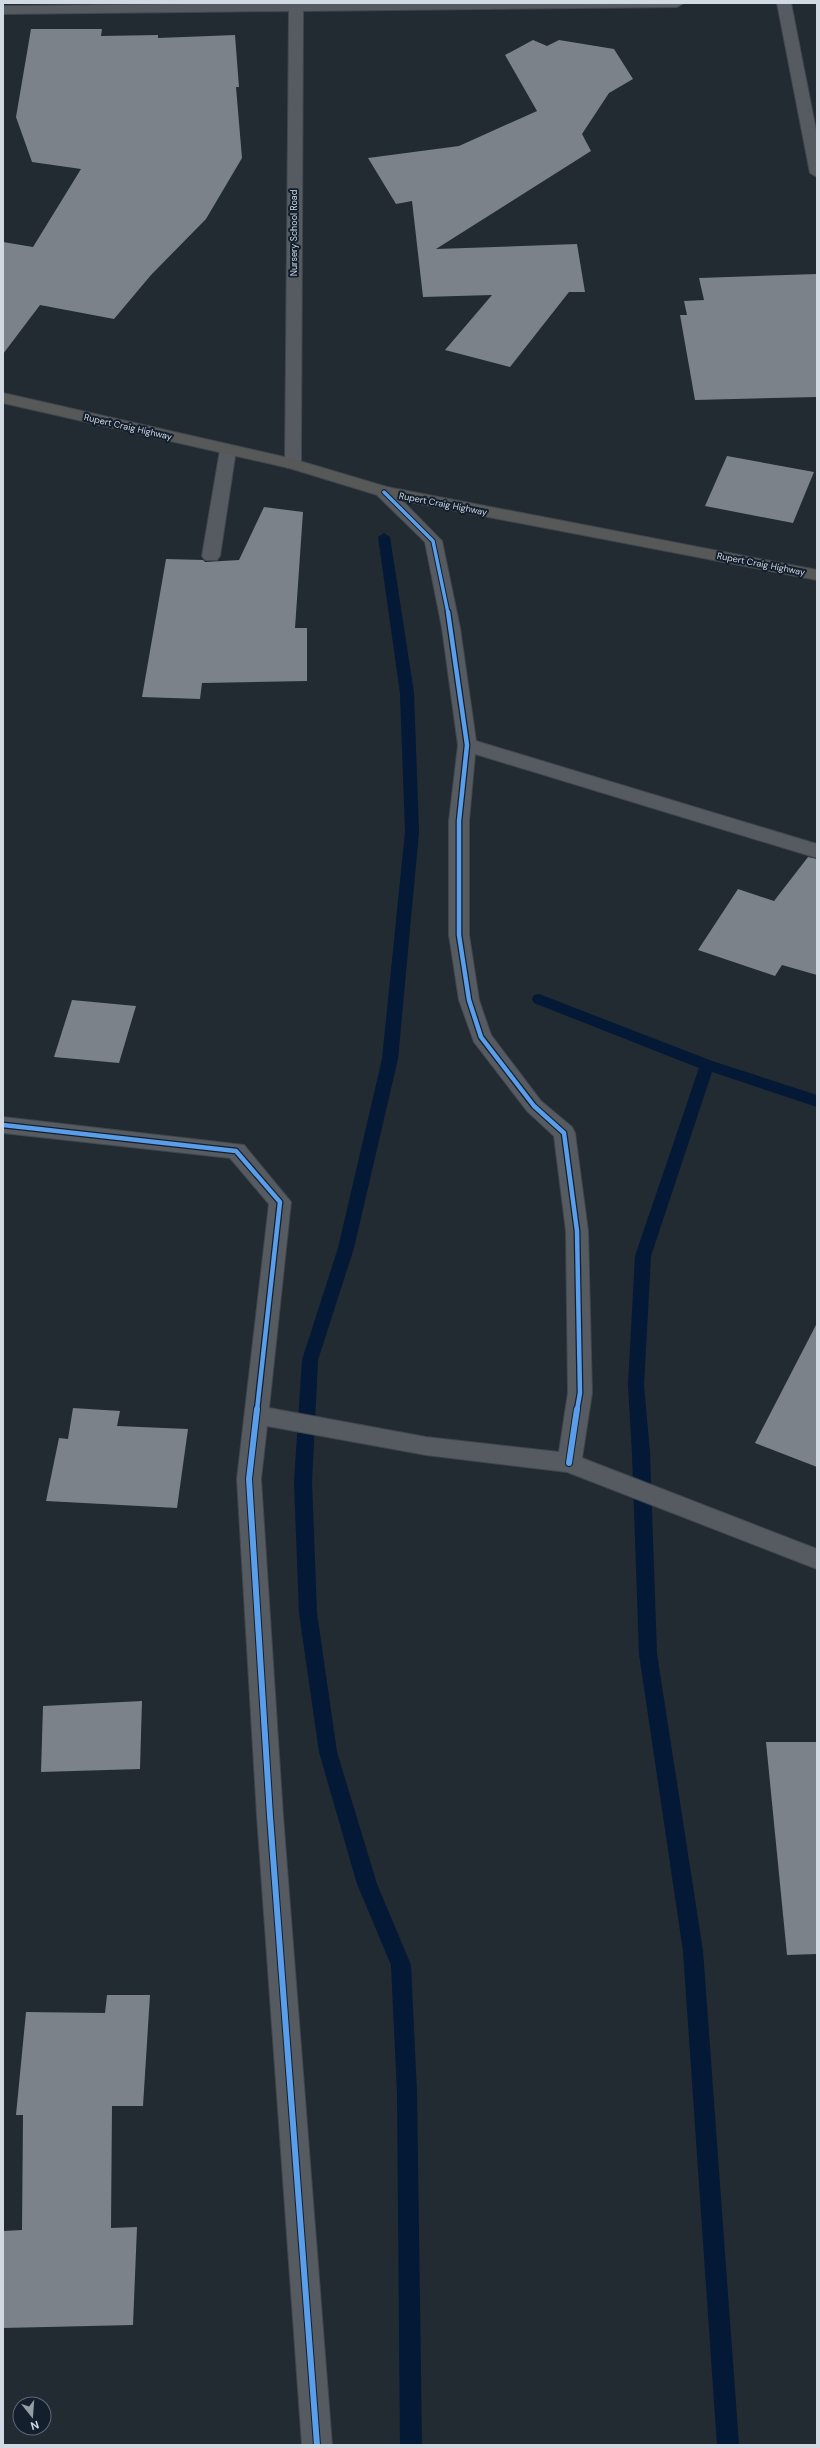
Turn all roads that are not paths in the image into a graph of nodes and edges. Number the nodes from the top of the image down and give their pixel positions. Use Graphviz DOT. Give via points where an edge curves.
graph roads {
  1 [pos="677,3"];
  2 [pos="784,3"];
  3 [pos="296,5"];
  4 [pos="3,10"];
  5 [pos="817,173"];
  6 [pos="3,398"];
  7 [pos="228,450"];
  8 [pos="292,464"];
  9 [pos="384,492"];
  10 [pos="211,556"];
  11 [pos="817,575"];
  12 [pos="467,745"];
  13 [pos="817,851"];
  14 [pos="3,1126"];
  15 [pos="257,1415"];
  16 [pos="569,1463"];
  17 [pos="817,1559"];
  18 [pos="318,2445"];
  1 -- 3 [label="street"];
  2 -- 5 [label="street"];
  3 -- 4 [label="street"];
  3 -- 8 [label="street, Nursery School Road"];
  6 -- 7 [label="main road, Rupert Craig Highway"];
  7 -- 8 [label="main road, Rupert Craig Highway"];
  7 -- 10 [label="street"];
  8 -- 9 [label="main road, Rupert Craig Highway"];
  9 -- 11 [label="main road, Rupert Craig Highway"];
  9 -- 12 [label="street" via="433,541 451,628"];
  12 -- 13 [label="street"];
  12 -- 16 [label="street" via="459,821 459,935 469,1000 482,1037 534,1106 564,1133 570,1172 577,1231 580,1392"];
  14 -- 15 [label="street" via="236,1150 280,1202"];
  15 -- 16 [label="street" via="426,1446"];
  15 -- 18 [label="street" via="249,1479 270,1816"];
  16 -- 17 [label="street"];
}
